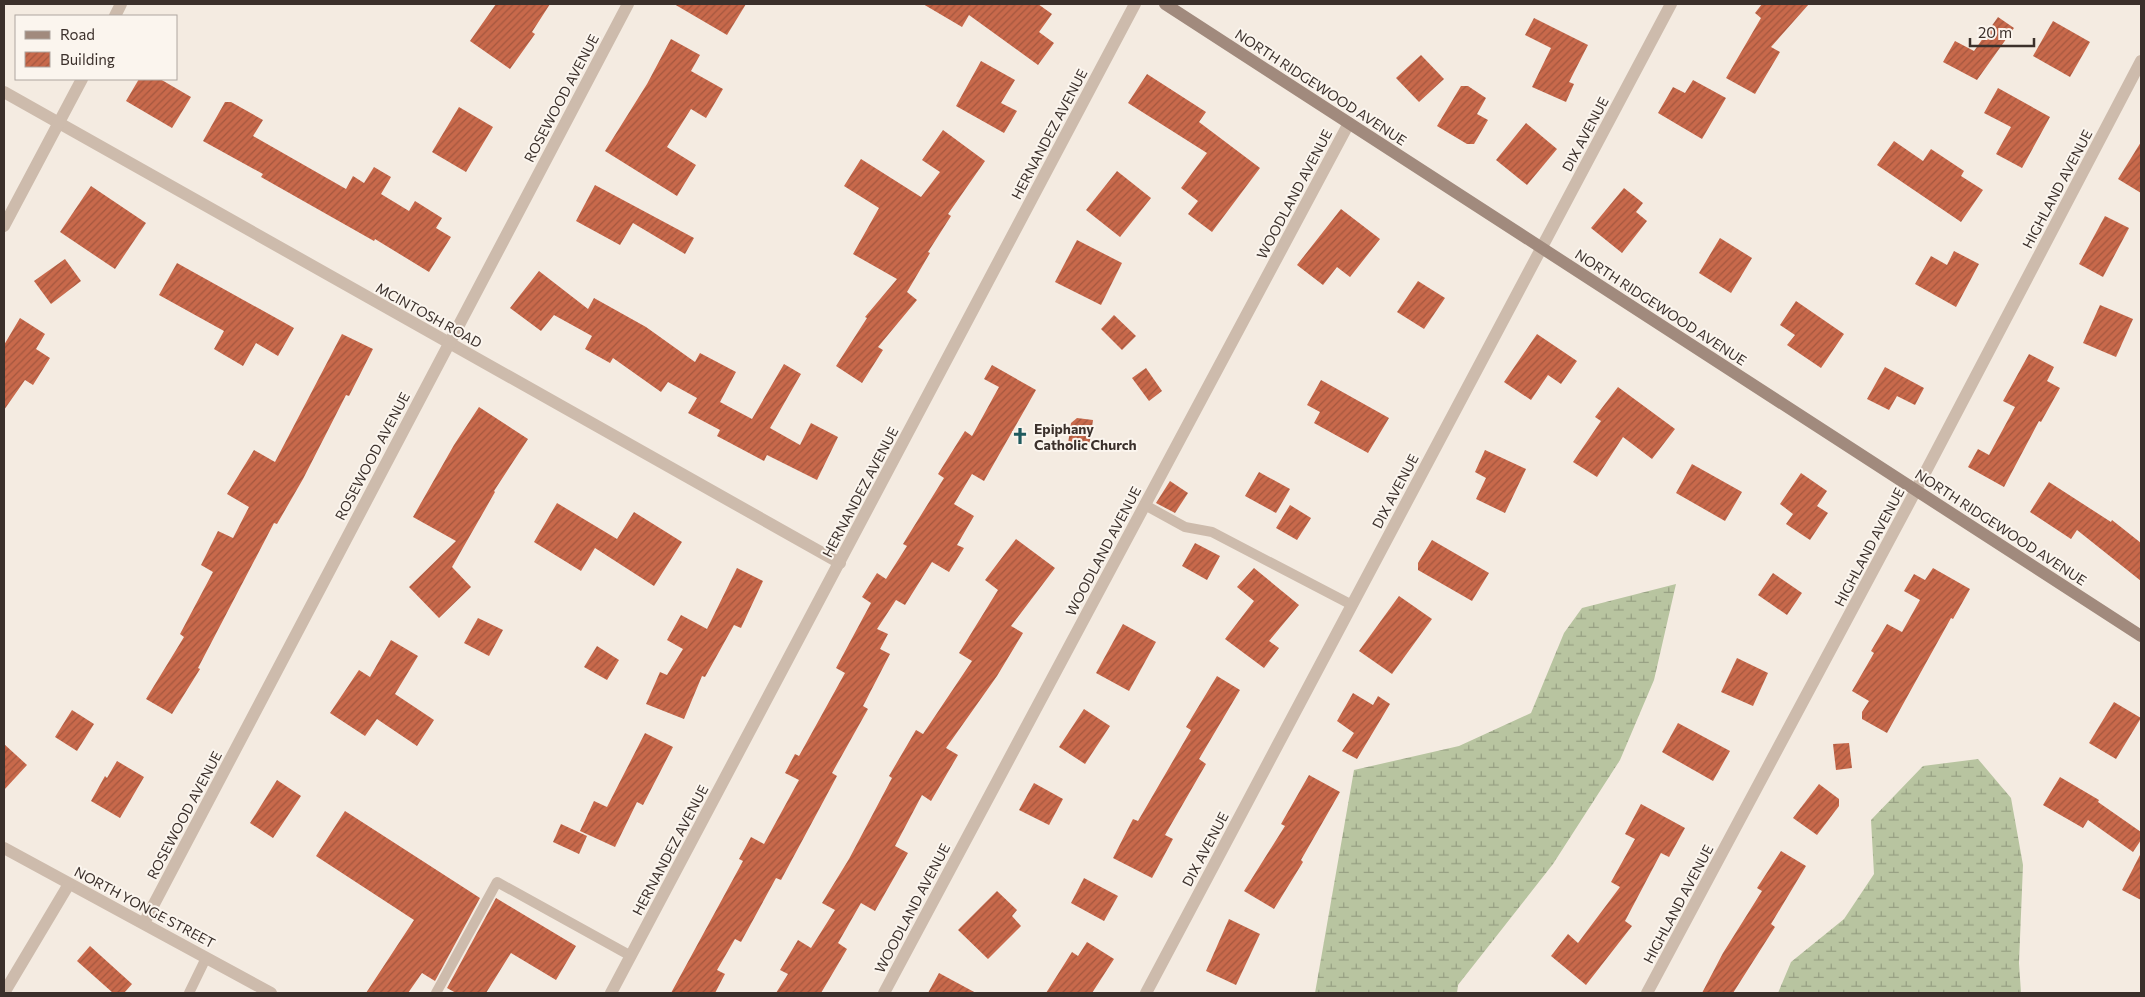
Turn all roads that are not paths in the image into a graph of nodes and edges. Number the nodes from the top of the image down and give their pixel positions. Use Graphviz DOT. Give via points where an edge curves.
graph roads {
  1 [pos="628,4"];
  2 [pos="1135,4"];
  3 [pos="1165,4"];
  4 [pos="1671,4"];
  5 [pos="2141,61"];
  6 [pos="81,80"];
  7 [pos="4,92"];
  8 [pos="58,123"];
  9 [pos="1349,123"];
  10 [pos="4,226"];
  11 [pos="1541,248"];
  12 [pos="449,343"];
  13 [pos="1916,490"];
  14 [pos="1144,505"];
  15 [pos="840,562"];
  16 [pos="1352,605"];
  17 [pos="2141,636"];
  18 [pos="4,848"];
  19 [pos="69,884"];
  20 [pos="144,923"];
  21 [pos="631,956"];
  22 [pos="206,958"];
  23 [pos="4,993"];
  24 [pos="189,993"];
  25 [pos="271,993"];
  26 [pos="436,993"];
  27 [pos="611,993"];
  28 [pos="884,993"];
  29 [pos="1146,993"];
  30 [pos="1647,993"];
  1 -- 12 [label="street, ROSEWOOD AVENUE"];
  2 -- 15 [label="street, HERNANDEZ AVENUE"];
  3 -- 9 [label="street, NORTH RIDGEWOOD AVENUE"];
  4 -- 11 [label="street, DIX AVENUE"];
  5 -- 13 [label="street, HIGHLAND AVENUE"];
  6 -- 8 [label="street"];
  7 -- 8 [label="street, MCINTOSH ROAD"];
  8 -- 10 [label="street"];
  8 -- 12 [label="street, MCINTOSH ROAD"];
  9 -- 11 [label="street, NORTH RIDGEWOOD AVENUE"];
  9 -- 14 [label="street, WOODLAND AVENUE"];
  11 -- 13 [label="street, NORTH RIDGEWOOD AVENUE"];
  11 -- 16 [label="street, DIX AVENUE"];
  12 -- 15 [label="street, MCINTOSH ROAD"];
  12 -- 20 [label="street, ROSEWOOD AVENUE"];
  13 -- 17 [label="street, NORTH RIDGEWOOD AVENUE"];
  13 -- 30 [label="street, HIGHLAND AVENUE"];
  14 -- 16 [label="lane" via="1185,527 1212,532"];
  14 -- 28 [label="street, WOODLAND AVENUE"];
  15 -- 21 [label="street, HERNANDEZ AVENUE"];
  16 -- 29 [label="street, DIX AVENUE"];
  18 -- 19 [label="street, NORTH YONGE STREET"];
  19 -- 20 [label="street, NORTH YONGE STREET"];
  19 -- 23 [label="street"];
  20 -- 22 [label="street, NORTH YONGE STREET"];
  21 -- 26 [label="lane" via="497,882"];
  21 -- 27 [label="street, HERNANDEZ AVENUE"];
  22 -- 24 [label="lane"];
  22 -- 25 [label="street, NORTH YONGE STREET"];
}
